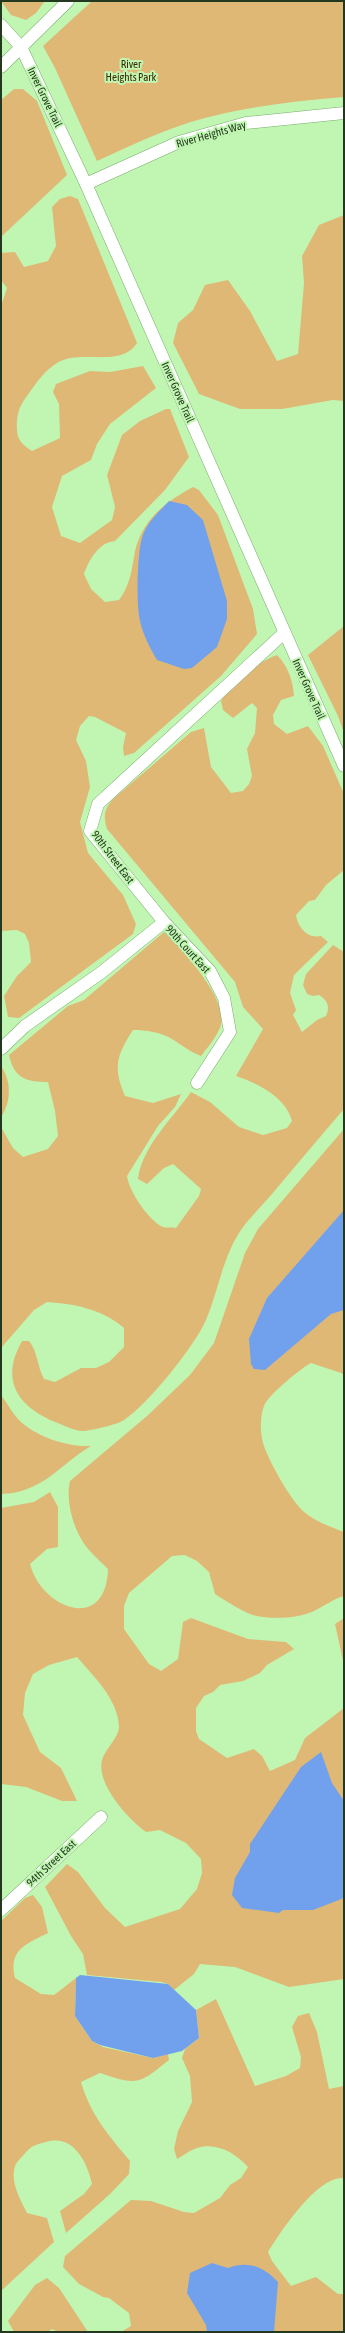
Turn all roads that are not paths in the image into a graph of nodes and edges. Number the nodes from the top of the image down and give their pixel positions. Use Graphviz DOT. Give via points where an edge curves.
graph roads {
  1 [pos="68,1"];
  2 [pos="1,25"];
  3 [pos="21,47"];
  4 [pos="1,67"];
  5 [pos="344,113"];
  6 [pos="86,184"];
  7 [pos="284,633"];
  8 [pos="344,766"];
  9 [pos="164,922"];
  10 [pos="1,1049"];
  11 [pos="197,1083"];
  12 [pos="101,1817"];
  13 [pos="1,1910"];
  1 -- 3 [label="street"];
  2 -- 3 [label="street, Inver Grove Trail"];
  3 -- 4 [label="street"];
  3 -- 6 [label="street, Inver Grove Trail"];
  5 -- 6 [label="street, River Heights Way" via="246,123 179,142"];
  6 -- 7 [label="street, Inver Grove Trail"];
  7 -- 8 [label="street, Inver Grove Trail"];
  7 -- 9 [label="street, 90th Street East" via="98,804 90,830"];
  9 -- 10 [label="street" via="102,972 25,1026"];
  9 -- 11 [label="street, 90th Court East" via="210,971 224,998 230,1032"];
  12 -- 13 [label="street, 94th Street East"];
}
